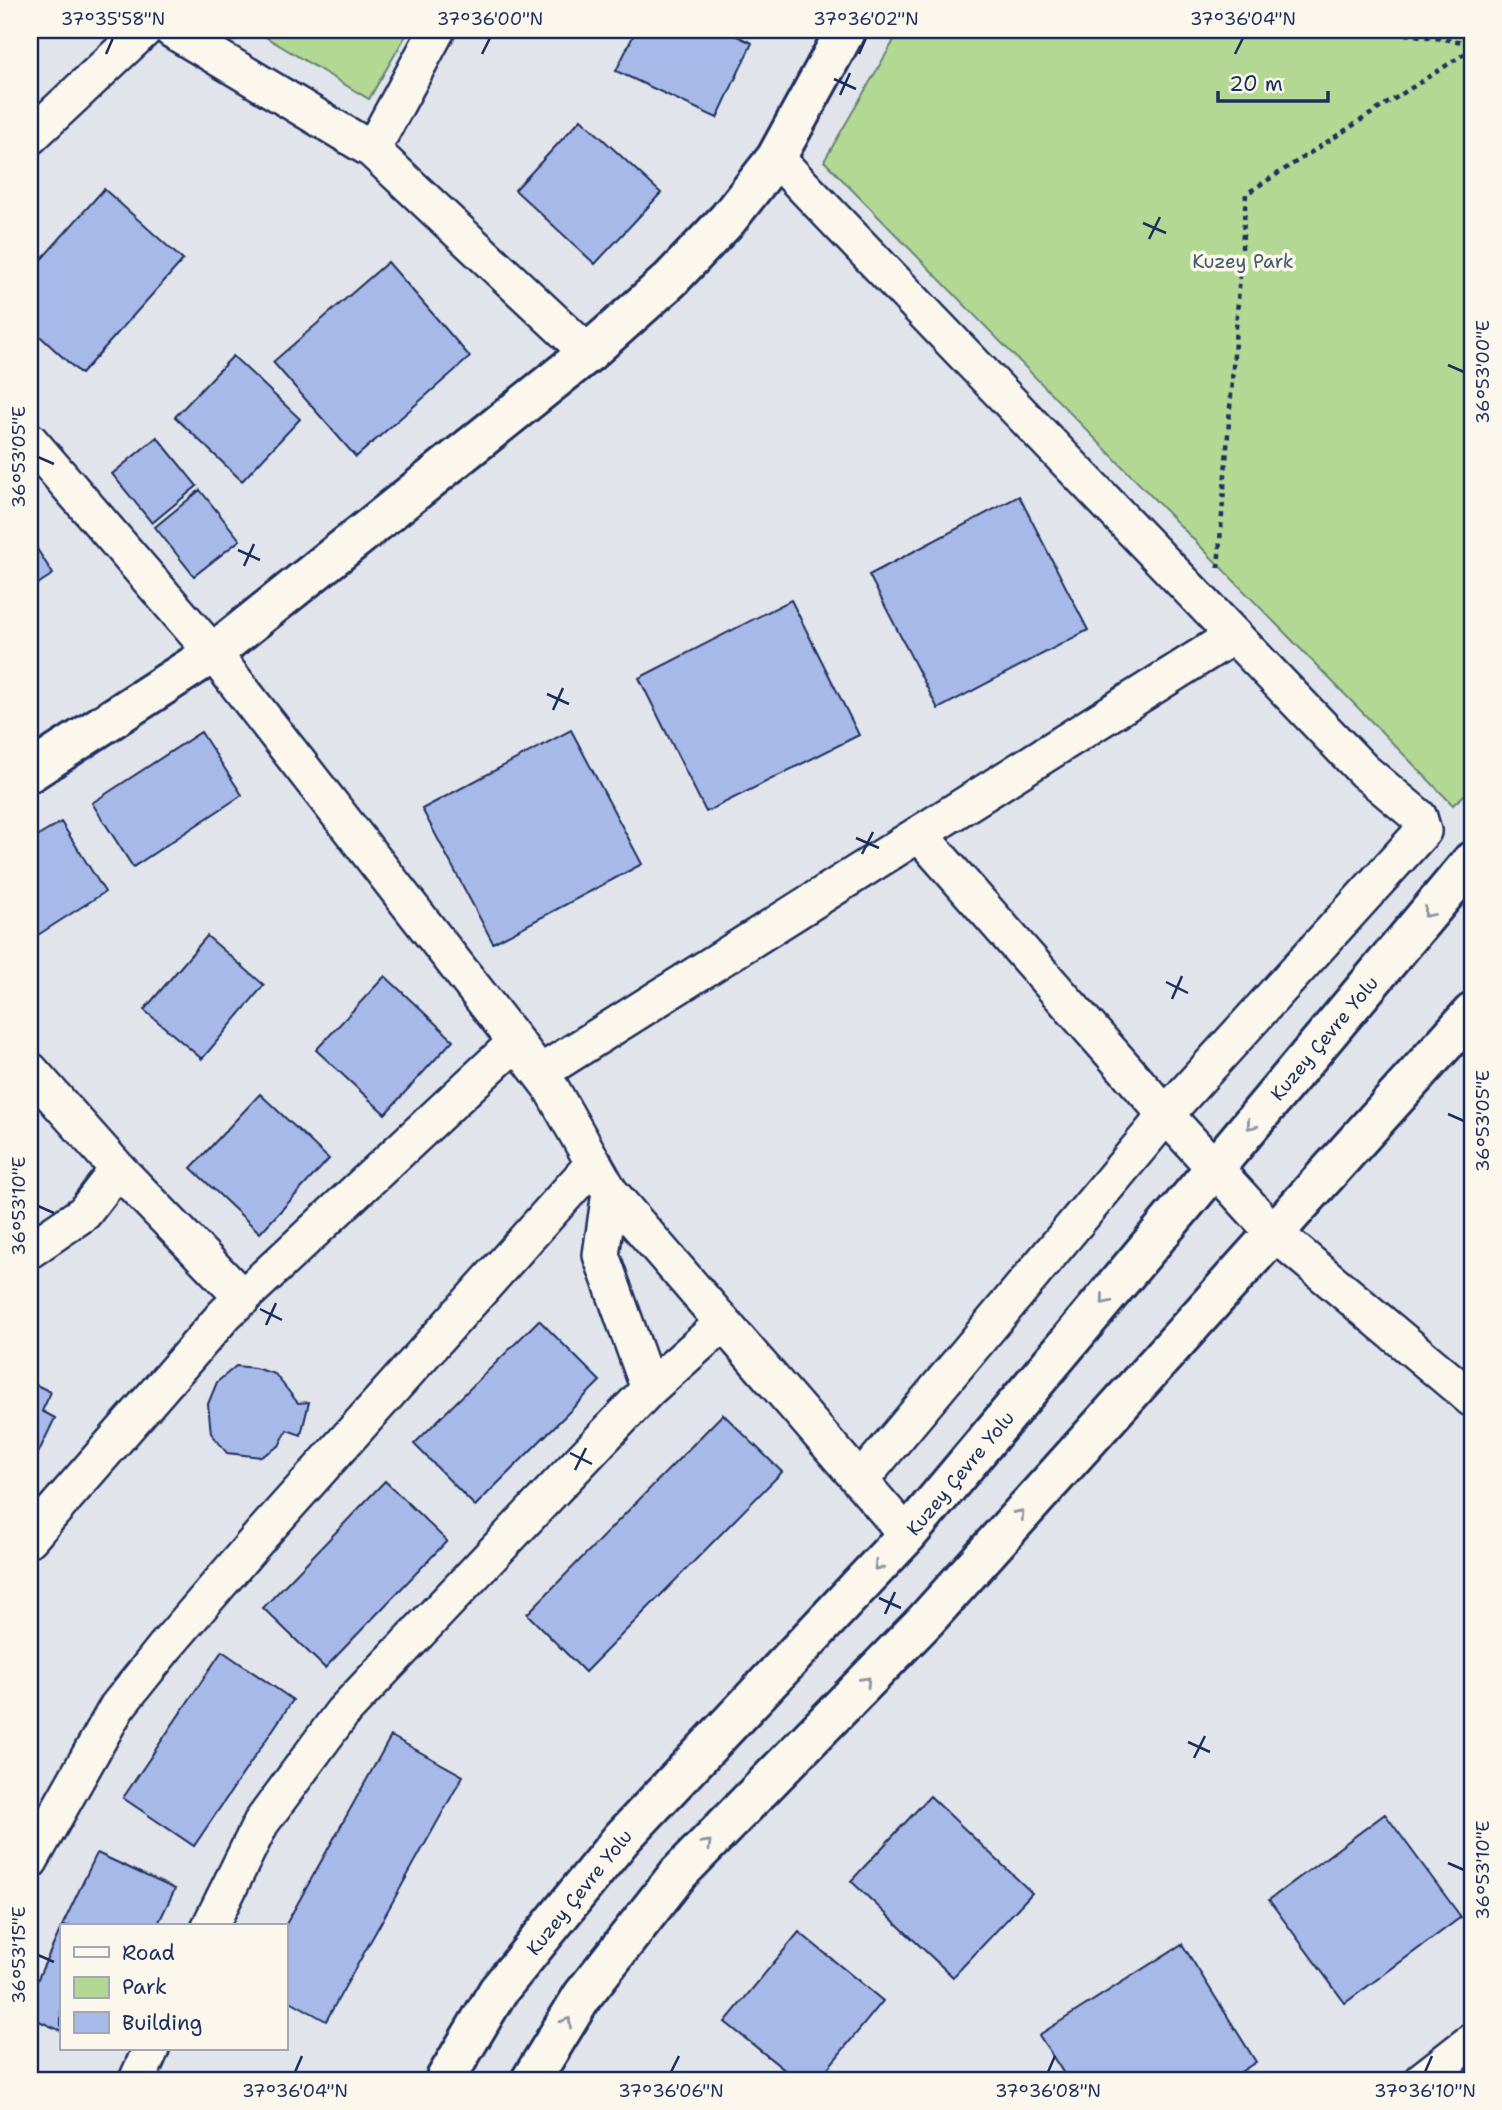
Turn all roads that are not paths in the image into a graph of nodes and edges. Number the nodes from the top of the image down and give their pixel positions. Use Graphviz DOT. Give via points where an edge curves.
graph roads {
  1 [pos="144,30"];
  2 [pos="172,30"];
  3 [pos="437,30"];
  4 [pos="846,30"];
  5 [pos="30,137"];
  6 [pos="372,150"];
  7 [pos="776,158"];
  8 [pos="588,353"];
  9 [pos="30,441"];
  10 [pos="1224,626"];
  11 [pos="213,653"];
  12 [pos="30,772"];
  13 [pos="919,834"];
  14 [pos="1472,861"];
  15 [pos="1472,1013"];
  16 [pos="516,1042"];
  17 [pos="30,1070"];
  18 [pos="540,1073"];
  19 [pos="1166,1115"];
  20 [pos="118,1169"];
  21 [pos="1214,1169"];
  22 [pos="602,1177"];
  23 [pos="1273,1232"];
  24 [pos="30,1250"];
  25 [pos="243,1298"];
  26 [pos="723,1323"];
  27 [pos="649,1390"];
  28 [pos="1472,1399"];
  29 [pos="860,1481"];
  30 [pos="907,1535"];
  31 [pos="30,1538"];
  32 [pos="30,1861"];
  33 [pos="210,1924"];
  34 [pos="1472,2041"];
  35 [pos="151,2050"];
  36 [pos="137,2080"];
  37 [pos="445,2080"];
  38 [pos="531,2080"];
  39 [pos="1422,2080"];
  1 -- 5 [label="street"];
  2 -- 6 [label="street"];
  3 -- 6 [label="street"];
  4 -- 7 [label="main road"];
  6 -- 8 [label="street"];
  7 -- 8 [label="main road" via="728,219 670,280"];
  7 -- 10 [label="street"];
  8 -- 11 [label="main road"];
  9 -- 11 [label="street"];
  10 -- 13 [label="street"];
  10 -- 19 [label="street" via="1364,771 1419,817 1423,831"];
  11 -- 12 [label="main road"];
  11 -- 16 [label="street"];
  13 -- 18 [label="street"];
  13 -- 19 [label="street"];
  14 -- 21 [label="main road, Kuzey Çevre Yolu, one-way"];
  15 -- 23 [label="main road"];
  16 -- 18 [label="street"];
  16 -- 25 [label="street"];
  17 -- 20 [label="street"];
  18 -- 22 [label="street"];
  19 -- 21 [label="street"];
  19 -- 29 [label="street"];
  20 -- 24 [label="street" via="84,1213"];
  20 -- 25 [label="street"];
  21 -- 23 [label="street"];
  21 -- 30 [label="main road, Kuzey Çevre Yolu, one-way"];
  22 -- 26 [label="street"];
  22 -- 27 [label="street" via="601,1255"];
  22 -- 32 [label="street" via="263,1533 165,1647 117,1707"];
  23 -- 28 [label="street"];
  38 -- 23 [label="main road, one-way" via="583,1995 679,1873 926,1619"];
  25 -- 31 [label="street"];
  26 -- 27 [label="street"];
  26 -- 29 [label="street"];
  27 -- 33 [label="street" via="342,1713 261,1823"];
  29 -- 30 [label="street"];
  30 -- 37 [label="main road, Kuzey Çevre Yolu, one-way" via="622,1838 498,1992"];
  34 -- 39 [label="street"];
  35 -- 36 [label="street"];
}
